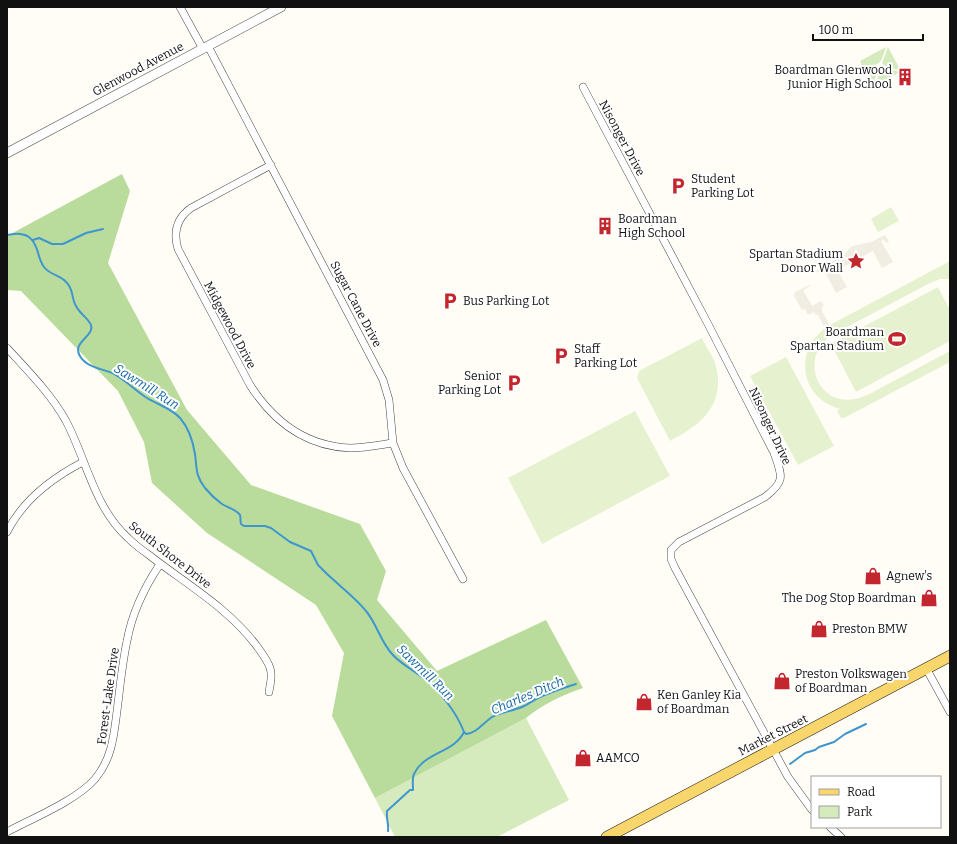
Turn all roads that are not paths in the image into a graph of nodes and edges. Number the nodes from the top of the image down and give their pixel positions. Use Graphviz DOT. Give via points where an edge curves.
graph roads {
  1 [pos="180,7"];
  2 [pos="281,7"];
  3 [pos="206,47"];
  4 [pos="583,87"];
  5 [pos="7,153"];
  6 [pos="271,165"];
  7 [pos="7,348"];
  8 [pos="393,442"];
  9 [pos="83,462"];
  10 [pos="7,532"];
  11 [pos="160,564"];
  12 [pos="463,579"];
  13 [pos="950,656"];
  14 [pos="926,668"];
  15 [pos="268,692"];
  16 [pos="950,712"];
  17 [pos="773,750"];
  18 [pos="811,809"];
  19 [pos="831,828"];
  20 [pos="7,832"];
  21 [pos="607,837"];
  22 [pos="841,837"];
  1 -- 3 [label="street, Sugar Cane Drive"];
  2 -- 3 [label="street, Glenwood Avenue"];
  3 -- 5 [label="street, Glenwood Avenue"];
  3 -- 6 [label="street, Sugar Cane Drive"];
  4 -- 17 [label="street, Nisonger Drive" via="708,324 774,453 779,468 780,481 775,490 679,542 671,550 675,568"];
  6 -- 8 [label="street, Sugar Cane Drive" via="383,380 389,400"];
  6 -- 8 [label="street, Midgewood Drive" via="184,213 176,231 178,249 250,385 273,415 296,432 325,444 351,448"];
  7 -- 9 [label="street, South Shore Drive" via="55,404 72,433"];
  8 -- 12 [label="street, Sugar Cane Drive" via="403,468"];
  9 -- 10 [label="street" via="70,468 40,490 24,506"];
  9 -- 11 [label="street, South Shore Drive" via="100,502 111,520 129,539"];
  11 -- 15 [label="street, South Shore Drive" via="222,609 248,635 271,669 272,677"];
  11 -- 20 [label="street, Forest-Lake Drive" via="144,590 131,622 112,749 104,766 95,779 80,792"];
  13 -- 14 [label="main road, Market Street"];
  14 -- 16 [label="street"];
  14 -- 17 [label="main road, Market Street"];
  17 -- 18 [label="street" via="788,778"];
  17 -- 21 [label="main road, Market Street"];
  19 -- 22 [label="street"];
}
